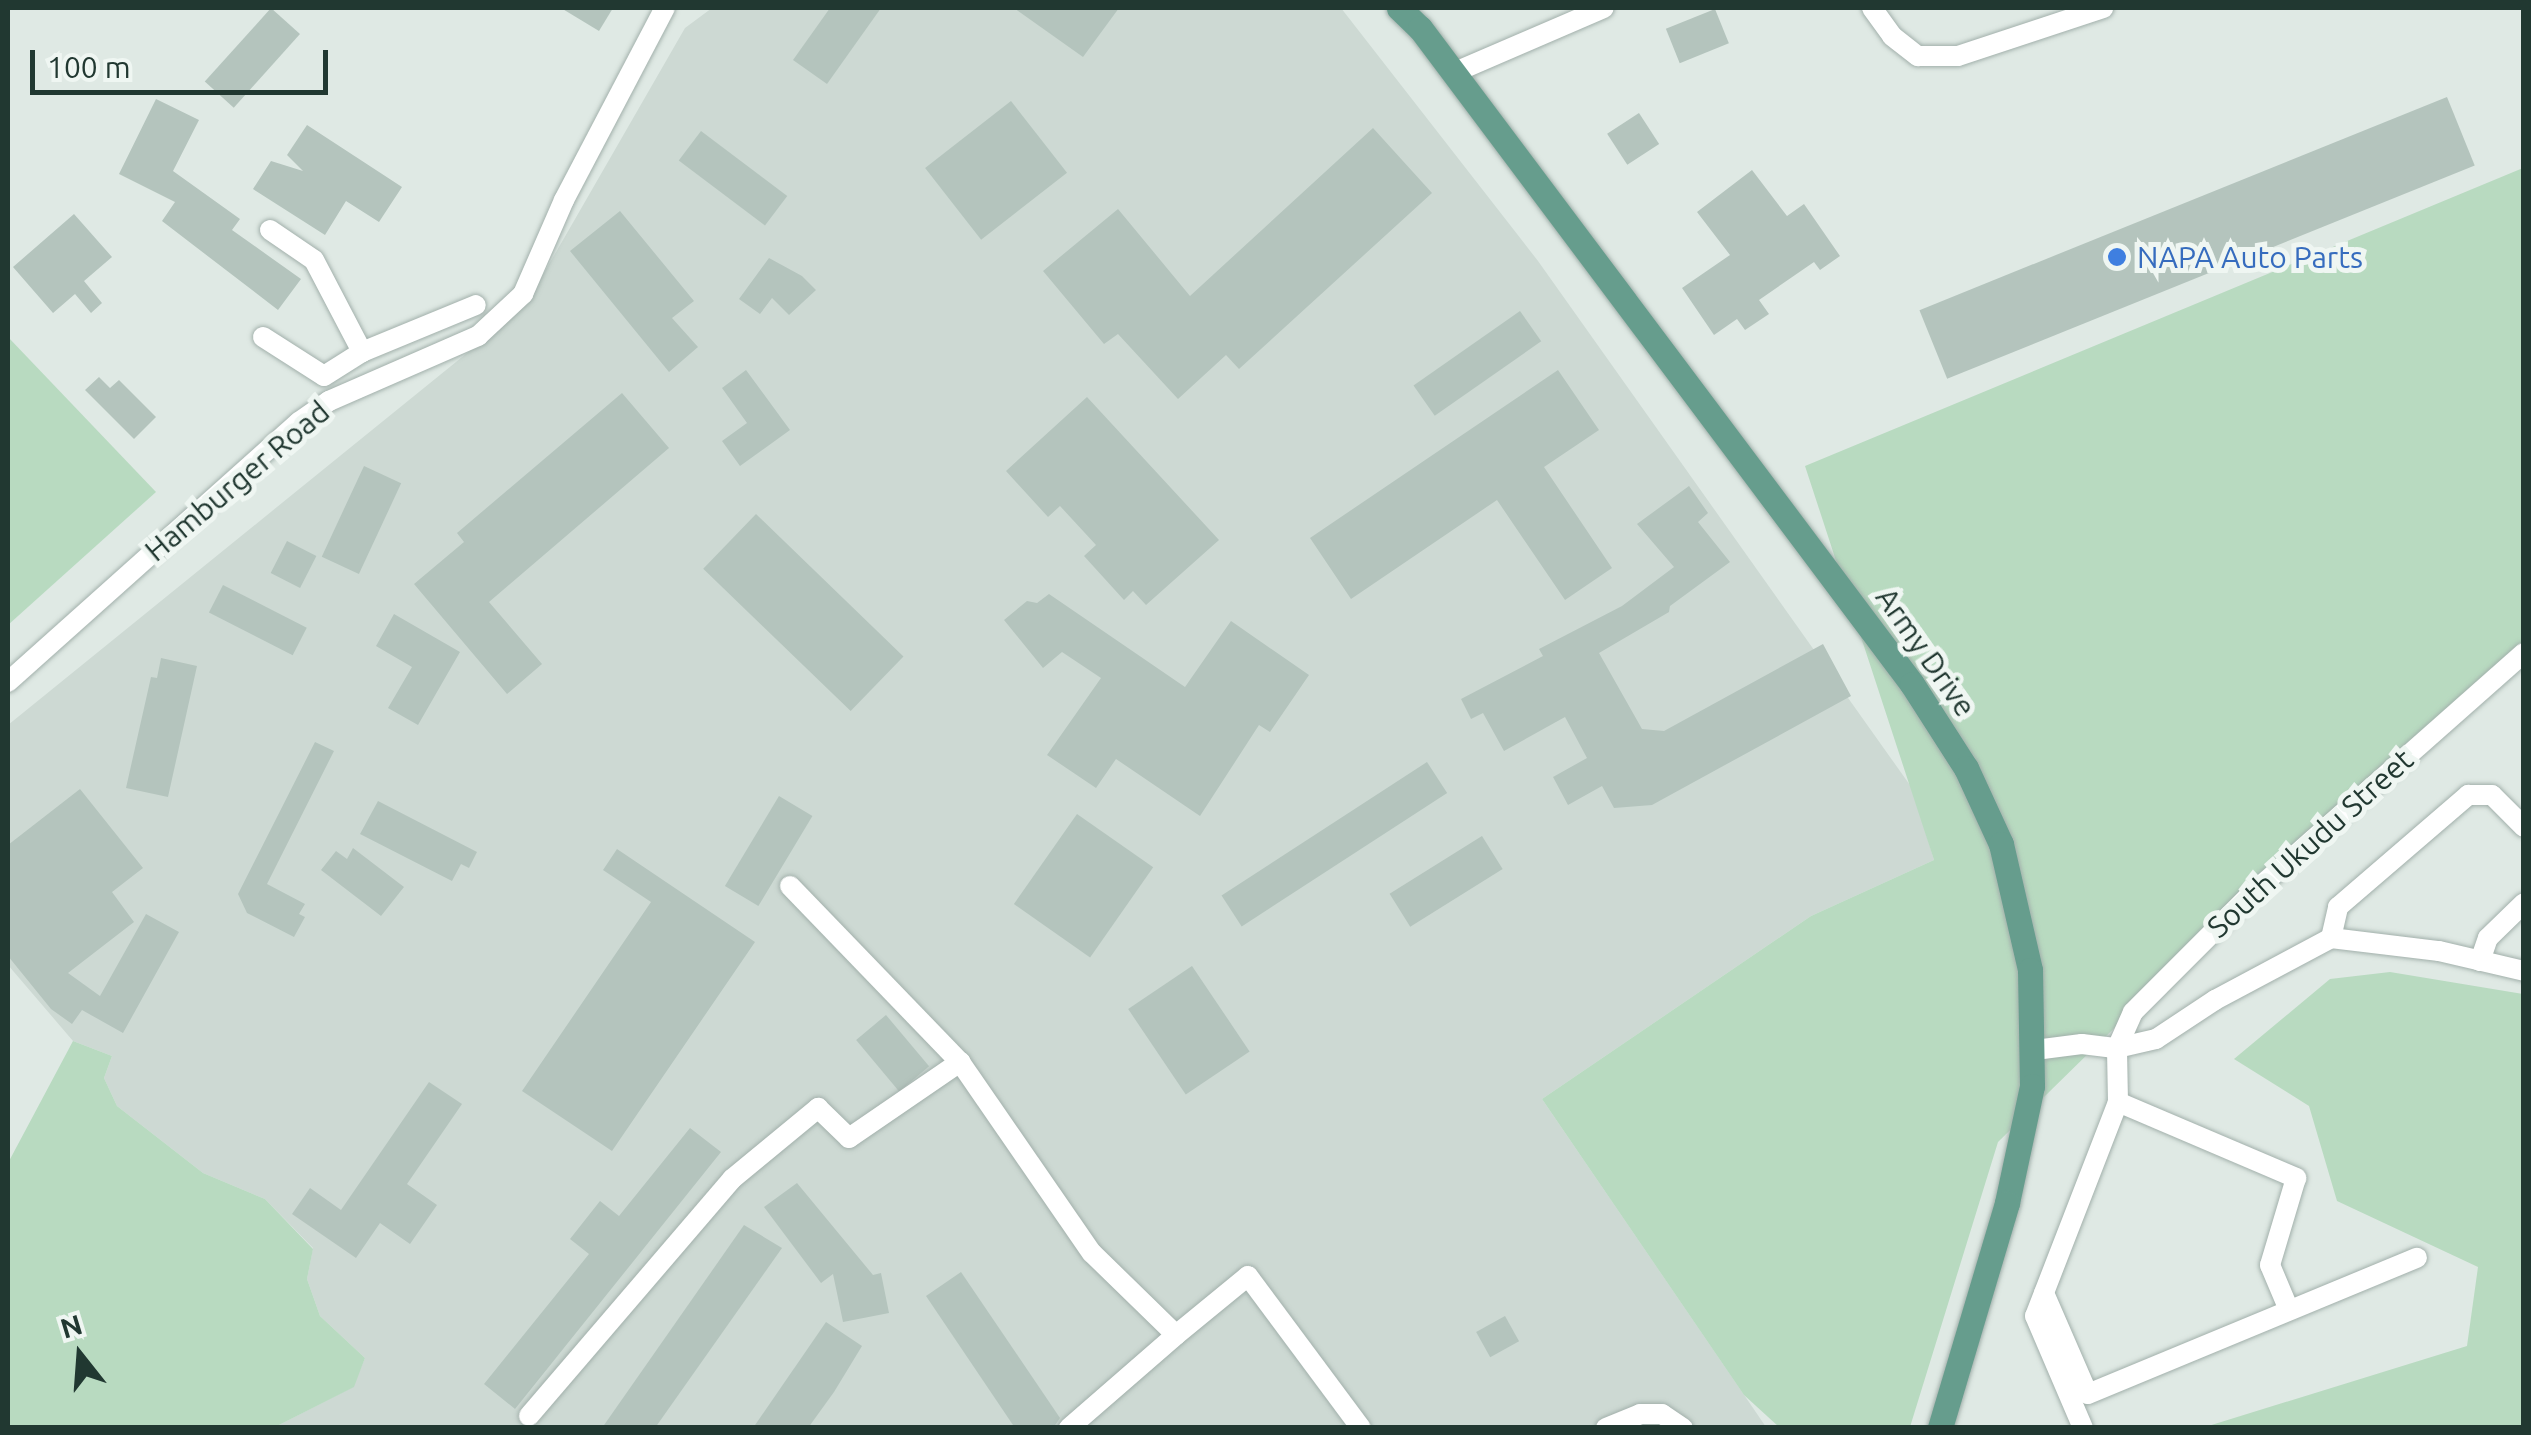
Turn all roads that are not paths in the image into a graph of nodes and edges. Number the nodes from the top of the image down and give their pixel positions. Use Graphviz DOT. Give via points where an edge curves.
graph roads {
  1 [pos="665,8"];
  2 [pos="1399,8"];
  3 [pos="1604,8"];
  4 [pos="1872,8"];
  5 [pos="2103,8"];
  6 [pos="1415,18"];
  7 [pos="1454,72"];
  8 [pos="270,230"];
  9 [pos="476,304"];
  10 [pos="263,337"];
  11 [pos="362,352"];
  12 [pos="324,376"];
  13 [pos="335,398"];
  14 [pos="2524,653"];
  15 [pos="8,682"];
  16 [pos="2524,828"];
  17 [pos="790,886"];
  18 [pos="2524,902"];
  19 [pos="2330,938"];
  20 [pos="2480,961"];
  21 [pos="2524,971"];
  22 [pos="2117,1048"];
  23 [pos="2034,1050"];
  24 [pos="960,1062"];
  25 [pos="2118,1102"];
  26 [pos="2417,1258"];
  27 [pos="2044,1293"];
  28 [pos="2289,1310"];
  29 [pos="1176,1335"];
  30 [pos="529,1416"];
  31 [pos="1069,1428"];
  32 [pos="1361,1428"];
  33 [pos="1606,1428"];
  34 [pos="1683,1428"];
  35 [pos="1940,1428"];
  36 [pos="2083,1428"];
  1 -- 13 [label="street, Hamburger Road" via="564,200 523,294 478,336"];
  2 -- 6 [label="main road, Army Drive"];
  3 -- 7 [label="street"];
  4 -- 5 [label="street" via="1918,56 1958,56"];
  6 -- 7 [label="main road, Army Drive"];
  7 -- 23 [label="main road, Army Drive" via="1845,594 1966,768 2014,884 2030,970"];
  8 -- 11 [label="street" via="314,260"];
  9 -- 11 [label="street"];
  10 -- 12 [label="street"];
  11 -- 12 [label="street"];
  12 -- 13 [label="street"];
  13 -- 15 [label="street, Hamburger Road" via="299,422"];
  14 -- 22 [label="street, South Ukudu Street" via="2188,952 2132,1012"];
  16 -- 19 [label="street" via="2492,795 2468,796 2338,907"];
  17 -- 24 [label="street"];
  18 -- 20 [label="street" via="2488,938"];
  19 -- 20 [label="street"];
  19 -- 22 [label="street" via="2156,1039"];
  20 -- 21 [label="street"];
  22 -- 23 [label="street"];
  22 -- 25 [label="street"];
  23 -- 35 [label="main road, Army Drive" via="2018,1164"];
  24 -- 29 [label="street" via="1092,1253"];
  24 -- 30 [label="street" via="850,1138 818,1108 732,1179"];
  25 -- 27 [label="street"];
  25 -- 28 [label="street" via="2296,1178 2270,1264"];
  26 -- 28 [label="street"];
  27 -- 28 [label="street" via="2088,1394"];
  27 -- 36 [label="street" via="2036,1316"];
  29 -- 31 [label="street"];
  29 -- 32 [label="street" via="1248,1276"];
  33 -- 34 [label="street" via="1640,1414 1662,1414"];
}
